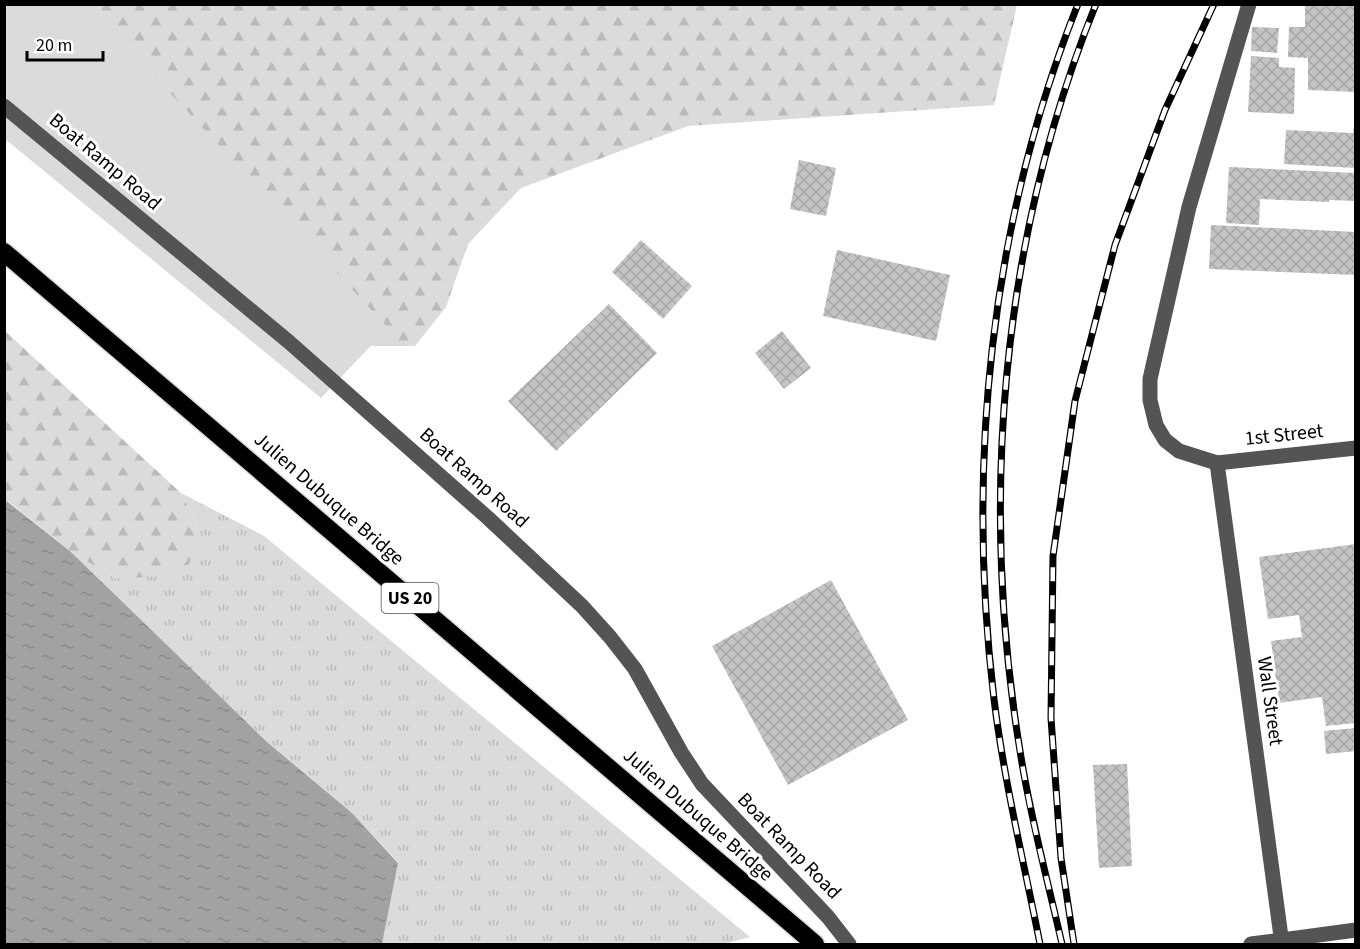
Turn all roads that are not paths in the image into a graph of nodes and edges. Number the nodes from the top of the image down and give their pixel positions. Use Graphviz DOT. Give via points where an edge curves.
graph roads {
  1 [pos="1249,4"];
  2 [pos="4,106"];
  3 [pos="4,252"];
  4 [pos="1356,448"];
  5 [pos="1217,463"];
  6 [pos="1356,930"];
  7 [pos="1281,943"];
  8 [pos="815,945"];
  9 [pos="849,945"];
  10 [pos="1251,945"];
  1 -- 5 [label="street" via="1189,207 1150,379 1156,425 1165,440 1179,451"];
  2 -- 9 [label="street, Boat Ramp Road" via="289,342 582,606 635,669 702,784 828,917"];
  3 -- 8 [label="highway, Julien Dubuque Bridge / US 20"];
  4 -- 5 [label="street, 1st Street"];
  5 -- 7 [label="street, Wall Street"];
  6 -- 7 [label="street"];
  7 -- 10 [label="street"];
}
